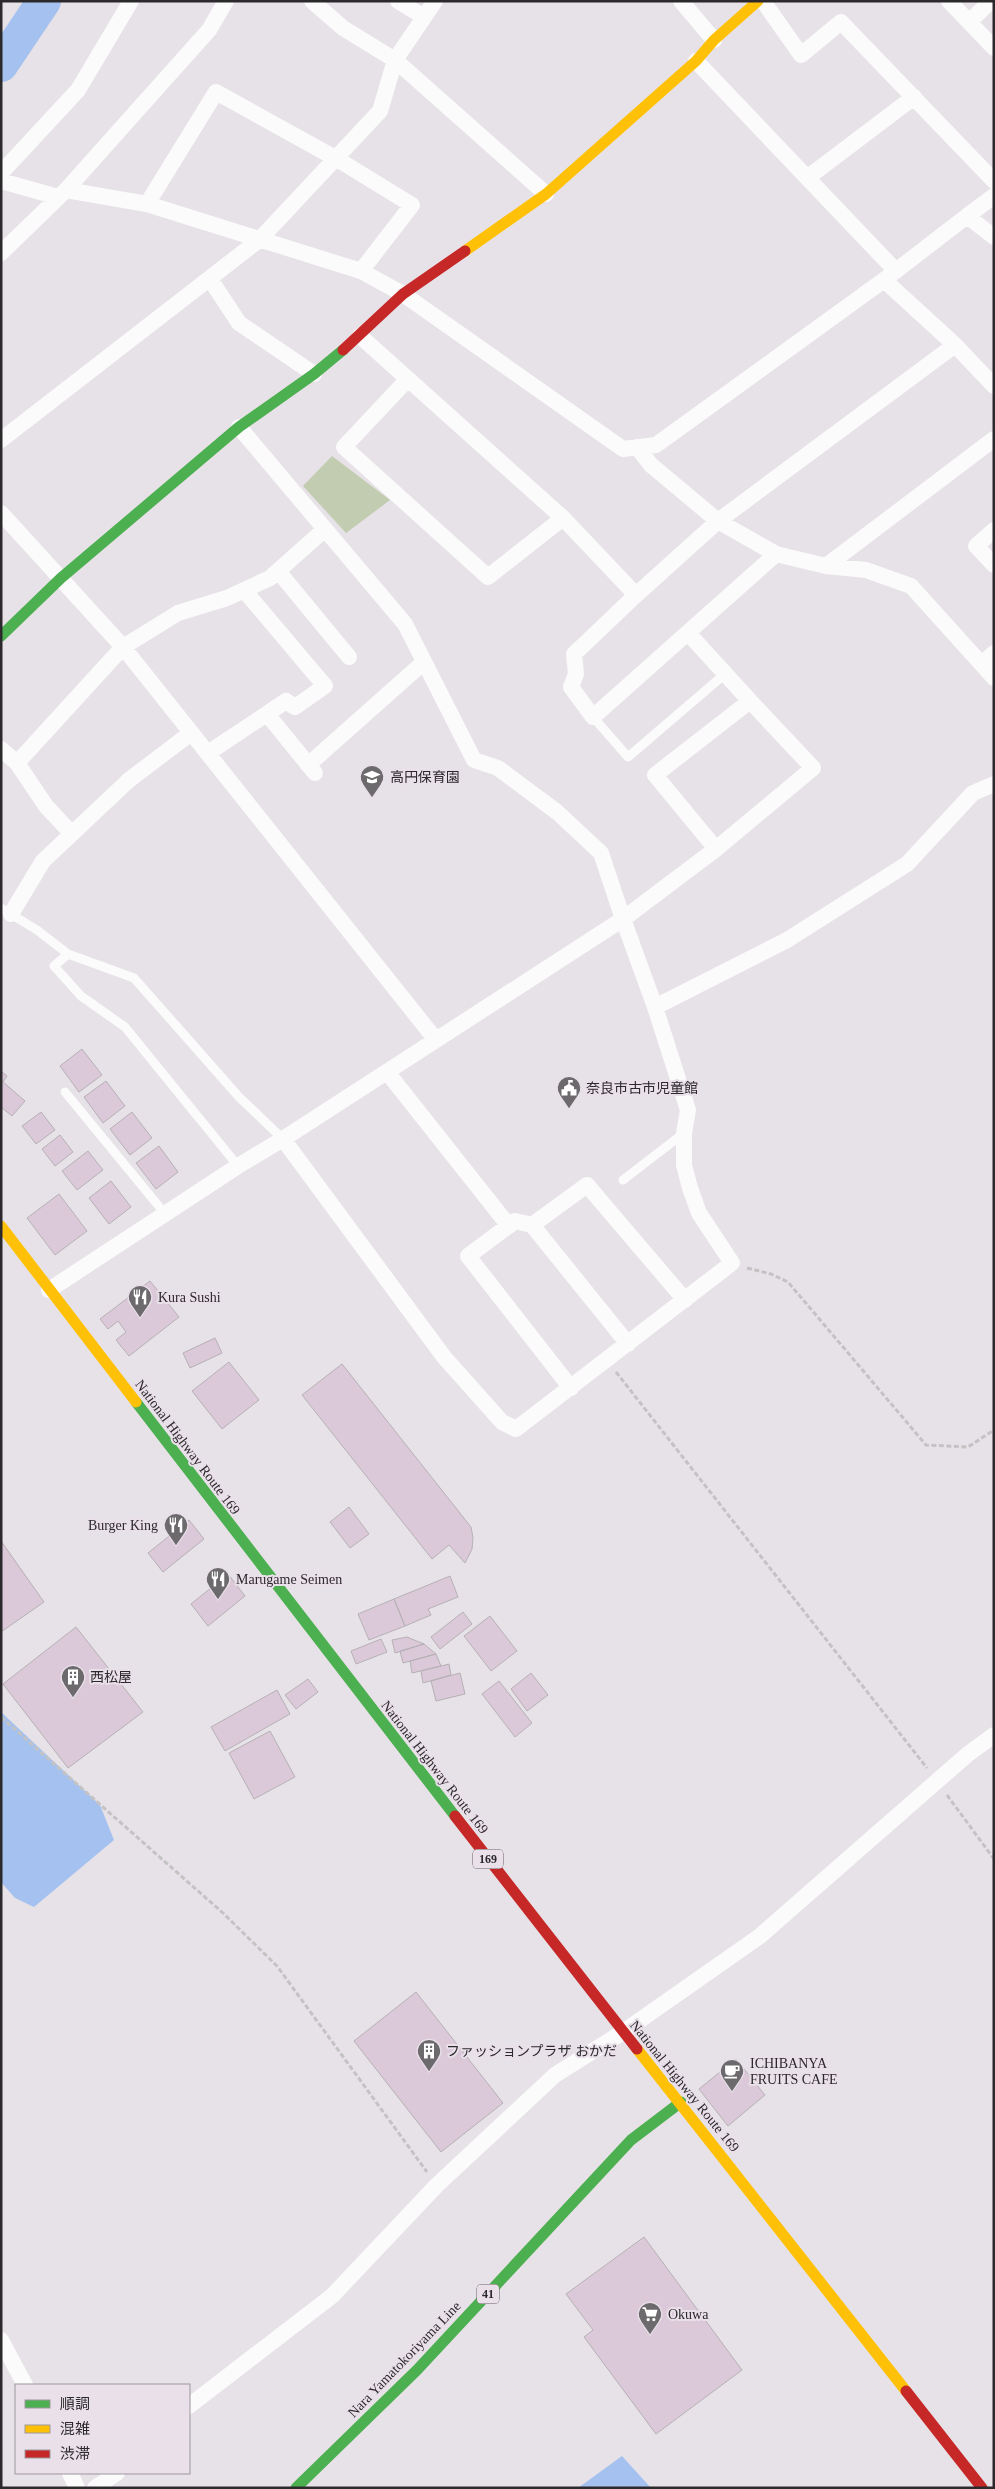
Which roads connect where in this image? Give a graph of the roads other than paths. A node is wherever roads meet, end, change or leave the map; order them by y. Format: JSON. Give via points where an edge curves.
{"nodes":[{"id":1,"x":132,"y":1,"type":"edge"},
{"id":2,"x":226,"y":1,"type":"edge"},
{"id":3,"x":312,"y":1,"type":"edge"},
{"id":4,"x":398,"y":1,"type":"edge"},
{"id":5,"x":435,"y":1,"type":"edge"},
{"id":6,"x":681,"y":1,"type":"edge"},
{"id":7,"x":758,"y":1,"type":"edge"},
{"id":8,"x":763,"y":1,"type":"edge"},
{"id":9,"x":949,"y":1,"type":"edge"},
{"id":10,"x":991,"y":1,"type":"edge"},
{"id":11,"x":424,"y":17,"type":"junction"},
{"id":12,"x":969,"y":22,"type":"junction"},
{"id":13,"x":714,"y":40,"type":"junction"},
{"id":14,"x":994,"y":48,"type":"edge"},
{"id":15,"x":395,"y":60,"type":"junction"},
{"id":16,"x":696,"y":61,"type":"junction"},
{"id":17,"x":914,"y":98,"type":"junction"},
{"id":18,"x":337,"y":159,"type":"junction"},
{"id":19,"x":1,"y":173,"type":"edge"},
{"id":20,"x":807,"y":178,"type":"junction"},
{"id":21,"x":1,"y":181,"type":"edge"},
{"id":22,"x":994,"y":181,"type":"edge"},
{"id":23,"x":62,"y":194,"type":"junction"},
{"id":24,"x":546,"y":194,"type":"junction"},
{"id":25,"x":994,"y":196,"type":"edge"},
{"id":26,"x":147,"y":204,"type":"junction"},
{"id":27,"x":967,"y":216,"type":"junction"},
{"id":28,"x":994,"y":237,"type":"edge"},
{"id":29,"x":260,"y":240,"type":"junction"},
{"id":30,"x":1,"y":254,"type":"edge"},
{"id":31,"x":361,"y":271,"type":"junction"},
{"id":32,"x":890,"y":276,"type":"junction"},
{"id":33,"x":210,"y":279,"type":"junction"},
{"id":34,"x":403,"y":294,"type":"junction"},
{"id":35,"x":360,"y":336,"type":"junction"},
{"id":36,"x":955,"y":345,"type":"junction"},
{"id":37,"x":314,"y":374,"type":"junction"},
{"id":38,"x":407,"y":380,"type":"junction"},
{"id":39,"x":994,"y":386,"type":"edge"},
{"id":40,"x":239,"y":427,"type":"junction"},
{"id":41,"x":994,"y":439,"type":"edge"},
{"id":42,"x":1,"y":440,"type":"edge"},
{"id":43,"x":636,"y":447,"type":"junction"},
{"id":44,"x":1,"y":513,"type":"edge"},
{"id":45,"x":563,"y":518,"type":"junction"},
{"id":46,"x":718,"y":521,"type":"junction"},
{"id":47,"x":326,"y":529,"type":"junction"},
{"id":48,"x":994,"y":530,"type":"edge"},
{"id":49,"x":776,"y":554,"type":"junction"},
{"id":50,"x":994,"y":565,"type":"edge"},
{"id":51,"x":826,"y":566,"type":"junction"},
{"id":52,"x":278,"y":572,"type":"junction"},
{"id":53,"x":60,"y":578,"type":"junction"},
{"id":54,"x":244,"y":590,"type":"junction"},
{"id":55,"x":636,"y":595,"type":"junction"},
{"id":56,"x":688,"y":633,"type":"junction"},
{"id":57,"x":1,"y":636,"type":"edge"},
{"id":58,"x":123,"y":648,"type":"junction"},
{"id":59,"x":994,"y":653,"type":"edge"},
{"id":60,"x":349,"y":657,"type":"dead end"},
{"id":61,"x":424,"y":662,"type":"junction"},
{"id":62,"x":982,"y":664,"type":"junction"},
{"id":63,"x":726,"y":672,"type":"junction"},
{"id":64,"x":994,"y":678,"type":"edge"},
{"id":65,"x":750,"y":701,"type":"junction"},
{"id":66,"x":267,"y":714,"type":"junction"},
{"id":67,"x":592,"y":717,"type":"junction"},
{"id":68,"x":191,"y":733,"type":"junction"},
{"id":69,"x":1,"y":749,"type":"edge"},
{"id":70,"x":208,"y":753,"type":"junction"},
{"id":71,"x":17,"y":763,"type":"junction"},
{"id":72,"x":994,"y":784,"type":"edge"},
{"id":73,"x":72,"y":834,"type":"junction"},
{"id":74,"x":716,"y":849,"type":"junction"},
{"id":75,"x":6,"y":911,"type":"edge"},
{"id":76,"x":624,"y":919,"type":"junction"},
{"id":77,"x":68,"y":954,"type":"junction"},
{"id":78,"x":656,"y":1007,"type":"junction"},
{"id":79,"x":436,"y":1040,"type":"junction"},
{"id":80,"x":387,"y":1072,"type":"junction"},
{"id":81,"x":65,"y":1092,"type":"dead end"},
{"id":82,"x":684,"y":1132,"type":"junction"},
{"id":83,"x":283,"y":1139,"type":"junction"},
{"id":84,"x":238,"y":1166,"type":"junction"},
{"id":85,"x":623,"y":1180,"type":"dead end"},
{"id":86,"x":166,"y":1214,"type":"junction"},
{"id":87,"x":532,"y":1225,"type":"junction"},
{"id":88,"x":1,"y":1226,"type":"edge"},
{"id":89,"x":509,"y":1226,"type":"junction"},
{"id":90,"x":50,"y":1290,"type":"junction"},
{"id":91,"x":685,"y":1300,"type":"junction"},
{"id":92,"x":628,"y":1344,"type":"junction"},
{"id":93,"x":571,"y":1388,"type":"junction"},
{"id":94,"x":994,"y":1735,"type":"edge"},
{"id":95,"x":623,"y":2032,"type":"junction"},
{"id":96,"x":681,"y":2102,"type":"junction"},
{"id":97,"x":1,"y":2340,"type":"edge"},
{"id":98,"x":24,"y":2384,"type":"edge"},
{"id":99,"x":190,"y":2405,"type":"edge"},
{"id":100,"x":70,"y":2474,"type":"edge"},
{"id":101,"x":116,"y":2474,"type":"edge"},
{"id":102,"x":77,"y":2488,"type":"edge"},
{"id":103,"x":95,"y":2488,"type":"edge"},
{"id":104,"x":296,"y":2488,"type":"edge"},
{"id":105,"x":982,"y":2488,"type":"edge"}],
"edges":[{"from":1,"to":19,"type":"street","via":[[78,90]]},
{"from":2,"to":23,"type":"street","via":[[209,30]]},
{"from":3,"to":15,"type":"street","via":[[343,28]]},
{"from":4,"to":11,"type":"street"},
{"from":5,"to":11,"type":"street"},
{"from":6,"to":13,"type":"street"},
{"from":7,"to":13,"type":"main road"},
{"from":8,"to":17,"type":"street","via":[[801,55],[841,22]]},
{"from":9,"to":12,"type":"street"},
{"from":10,"to":12,"type":"street"},
{"from":11,"to":15,"type":"street"},
{"from":12,"to":14,"type":"street"},
{"from":13,"to":16,"type":"main road"},
{"from":15,"to":18,"type":"street","via":[[380,110]]},
{"from":15,"to":24,"type":"street"},
{"from":16,"to":20,"type":"street"},
{"from":16,"to":24,"type":"main road"},
{"from":17,"to":20,"type":"street"},
{"from":17,"to":22,"type":"street"},
{"from":18,"to":26,"type":"street","via":[[216,92]]},
{"from":18,"to":29,"type":"street"},
{"from":18,"to":31,"type":"street","via":[[412,205]]},
{"from":20,"to":32,"type":"street"},
{"from":21,"to":23,"type":"street"},
{"from":23,"to":26,"type":"street"},
{"from":23,"to":30,"type":"street"},
{"from":24,"to":34,"type":"main road"},
{"from":25,"to":27,"type":"street"},
{"from":26,"to":29,"type":"street"},
{"from":27,"to":28,"type":"street"},
{"from":27,"to":32,"type":"street"},
{"from":29,"to":31,"type":"street"},
{"from":29,"to":33,"type":"street"},
{"from":31,"to":34,"type":"street"},
{"from":32,"to":36,"type":"street"},
{"from":32,"to":43,"type":"street","via":[[656,445]]},
{"from":33,"to":37,"type":"street","via":[[239,323]]},
{"from":33,"to":42,"type":"street"},
{"from":34,"to":35,"type":"main road"},
{"from":34,"to":43,"type":"street","via":[[623,449]]},
{"from":35,"to":37,"type":"main road"},
{"from":35,"to":38,"type":"street"},
{"from":36,"to":39,"type":"street"},
{"from":36,"to":46,"type":"street"},
{"from":37,"to":40,"type":"main road"},
{"from":38,"to":45,"type":"street"},
{"from":38,"to":45,"type":"street","via":[[344,447],[488,577]]},
{"from":40,"to":47,"type":"street"},
{"from":40,"to":53,"type":"main road"},
{"from":41,"to":51,"type":"street"},
{"from":43,"to":46,"type":"street","via":[[651,465]]},
{"from":44,"to":53,"type":"street"},
{"from":45,"to":55,"type":"street"},
{"from":46,"to":49,"type":"street"},
{"from":46,"to":55,"type":"street"},
{"from":47,"to":52,"type":"street"},
{"from":47,"to":61,"type":"street","via":[[405,624]]},
{"from":48,"to":50,"type":"street","via":[[976,546]]},
{"from":49,"to":51,"type":"street"},
{"from":49,"to":56,"type":"street"},
{"from":51,"to":62,"type":"street","via":[[866,570],[911,586]]},
{"from":52,"to":54,"type":"street"},
{"from":52,"to":60,"type":"street"},
{"from":53,"to":57,"type":"main road"},
{"from":53,"to":58,"type":"street"},
{"from":54,"to":58,"type":"street","via":[[178,613]]},
{"from":54,"to":66,"type":"street","via":[[325,686],[295,707],[286,701]]},
{"from":55,"to":67,"type":"street","via":[[574,654],[576,674],[570,687]]},
{"from":56,"to":63,"type":"street"},
{"from":56,"to":67,"type":"street"},
{"from":58,"to":68,"type":"street"},
{"from":58,"to":71,"type":"street"},
{"from":59,"to":62,"type":"street"},
{"from":61,"to":66,"type":"street","via":[[311,769]]},
{"from":61,"to":76,"type":"street","via":[[474,760],[498,768],[557,812],[602,853]]},
{"from":62,"to":64,"type":"street"},
{"from":63,"to":65,"type":"street"},
{"from":63,"to":67,"type":"lane","via":[[628,757]]},
{"from":65,"to":74,"type":"street","via":[[655,775]]},
{"from":65,"to":74,"type":"street","via":[[812,768]]},
{"from":66,"to":70,"type":"street"},
{"from":68,"to":70,"type":"street"},
{"from":68,"to":73,"type":"street","via":[[129,780]]},
{"from":69,"to":71,"type":"street"},
{"from":70,"to":79,"type":"street"},
{"from":71,"to":73,"type":"street","via":[[46,806]]},
{"from":72,"to":78,"type":"street","via":[[973,793],[907,864],[787,940]]},
{"from":73,"to":75,"type":"street","via":[[43,861]]},
{"from":74,"to":76,"type":"street"},
{"from":75,"to":77,"type":"lane"},
{"from":76,"to":78,"type":"street"},
{"from":76,"to":79,"type":"street"},
{"from":77,"to":83,"type":"lane","via":[[134,978],[239,1097]]},
{"from":77,"to":84,"type":"lane","via":[[54,966],[81,996],[125,1027]]},
{"from":78,"to":82,"type":"street","via":[[688,1110]]},
{"from":79,"to":80,"type":"street"},
{"from":80,"to":83,"type":"street"},
{"from":80,"to":89,"type":"street"},
{"from":81,"to":86,"type":"lane"},
{"from":82,"to":85,"type":"lane"},
{"from":82,"to":91,"type":"street","via":[[684,1165],[699,1213],[732,1264]]},
{"from":83,"to":84,"type":"street"},
{"from":83,"to":93,"type":"street","via":[[444,1357],[502,1422],[516,1429]]},
{"from":84,"to":86,"type":"street"},
{"from":86,"to":90,"type":"street"},
{"from":87,"to":89,"type":"street","via":[[515,1221]]},
{"from":87,"to":91,"type":"street","via":[[587,1185]]},
{"from":87,"to":92,"type":"street"},
{"from":88,"to":90,"type":"main road","name":"National Highway Route 169","number":"169"},
{"from":89,"to":93,"type":"street","via":[[468,1256]]},
{"from":90,"to":95,"type":"main road","name":"National Highway Route 169","number":"169"},
{"from":91,"to":92,"type":"street"},
{"from":92,"to":93,"type":"street"},
{"from":94,"to":95,"type":"street","via":[[968,1754],[760,1936]]},
{"from":95,"to":96,"type":"main road","name":"National Highway Route 169","number":"169"},
{"from":95,"to":99,"type":"street","via":[[555,2075],[437,2185],[332,2296],[292,2330]]},
{"from":96,"to":104,"type":"main road","name":"Nara Yamatokoriyama Line","number":"41","via":[[631,2140],[417,2370]]},
{"from":96,"to":105,"type":"main road","name":"National Highway Route 169","number":"169"},
{"from":97,"to":98,"type":"street"},
{"from":100,"to":102,"type":"street"},
{"from":101,"to":103,"type":"street"}]}
